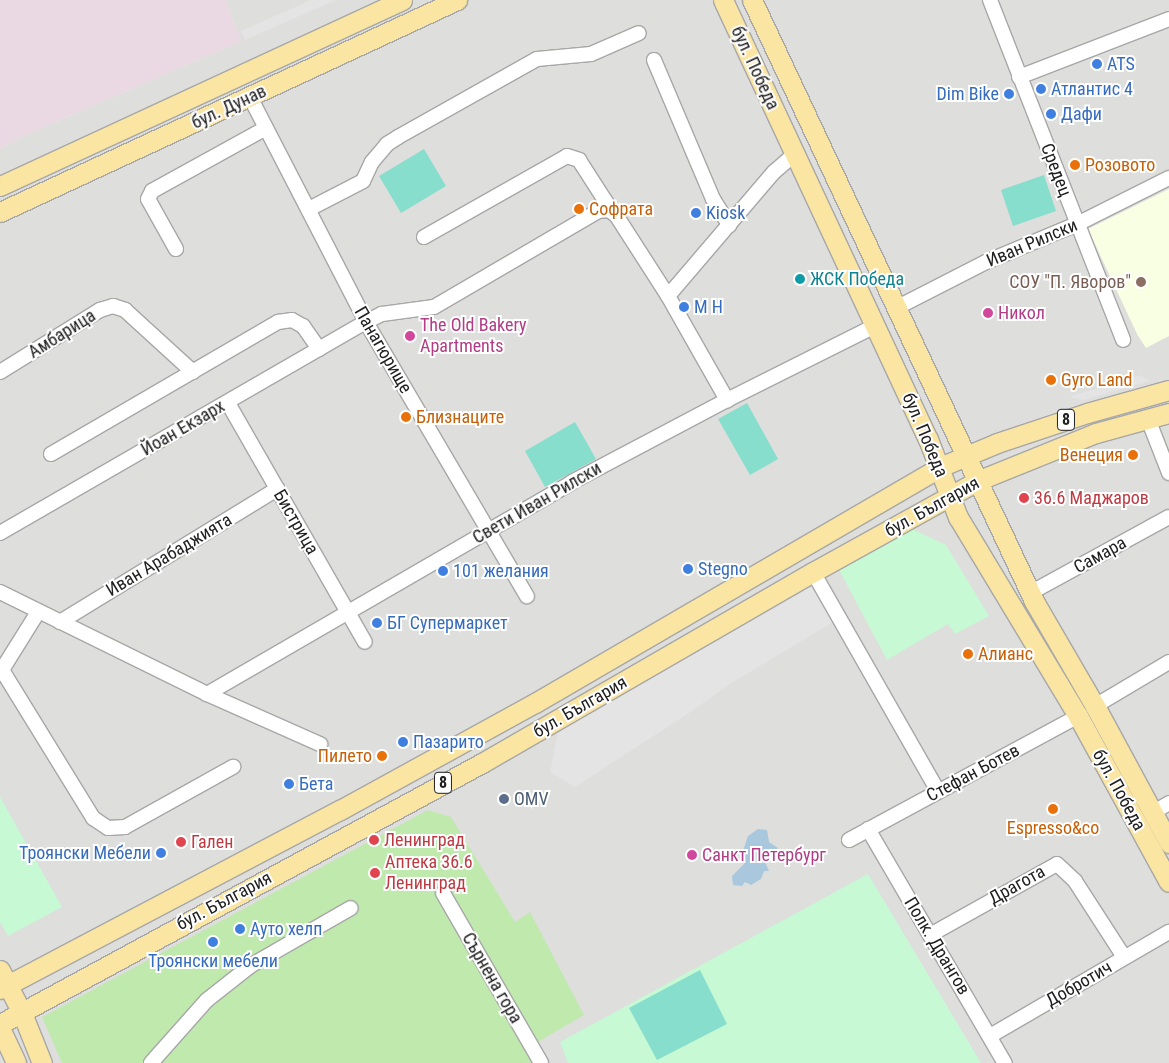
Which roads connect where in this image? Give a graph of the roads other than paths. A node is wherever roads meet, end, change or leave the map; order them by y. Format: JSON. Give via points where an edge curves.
{"nodes":[{"id":1,"x":402,"y":0,"type":"edge"},
{"id":2,"x":457,"y":0,"type":"edge"},
{"id":3,"x":723,"y":0,"type":"edge"},
{"id":4,"x":752,"y":0,"type":"edge"},
{"id":5,"x":990,"y":0,"type":"edge"},
{"id":6,"x":1169,"y":19,"type":"edge"},
{"id":7,"x":639,"y":33,"type":"dead end"},
{"id":8,"x":654,"y":60,"type":"dead end"},
{"id":9,"x":1019,"y":77,"type":"junction"},
{"id":10,"x":250,"y":97,"type":"junction"},
{"id":11,"x":266,"y":128,"type":"junction"},
{"id":12,"x":795,"y":154,"type":"junction"},
{"id":13,"x":1169,"y":178,"type":"edge"},
{"id":14,"x":0,"y":186,"type":"edge"},
{"id":15,"x":309,"y":209,"type":"junction"},
{"id":16,"x":609,"y":210,"type":"junction"},
{"id":17,"x":0,"y":212,"type":"edge"},
{"id":18,"x":1077,"y":224,"type":"junction"},
{"id":19,"x":729,"y":225,"type":"junction"},
{"id":20,"x":424,"y":237,"type":"dead end"},
{"id":21,"x":176,"y":249,"type":"dead end"},
{"id":22,"x":668,"y":296,"type":"junction"},
{"id":23,"x":896,"y":308,"type":"junction"},
{"id":24,"x":366,"y":322,"type":"junction"},
{"id":25,"x":875,"y":326,"type":"junction"},
{"id":26,"x":1123,"y":340,"type":"dead end"},
{"id":27,"x":319,"y":349,"type":"junction"},
{"id":28,"x":0,"y":372,"type":"edge"},
{"id":29,"x":193,"y":372,"type":"junction"},
{"id":30,"x":1169,"y":390,"type":"edge"},
{"id":31,"x":726,"y":400,"type":"junction"},
{"id":32,"x":228,"y":403,"type":"junction"},
{"id":33,"x":1169,"y":413,"type":"edge"},
{"id":34,"x":1148,"y":419,"type":"junction"},
{"id":35,"x":51,"y":454,"type":"dead end"},
{"id":36,"x":965,"y":456,"type":"junction"},
{"id":37,"x":940,"y":467,"type":"junction"},
{"id":38,"x":1169,"y":473,"type":"edge"},
{"id":39,"x":977,"y":481,"type":"junction"},
{"id":40,"x":277,"y":489,"type":"junction"},
{"id":41,"x":950,"y":496,"type":"junction"},
{"id":42,"x":1169,"y":517,"type":"edge"},
{"id":43,"x":490,"y":530,"type":"junction"},
{"id":44,"x":0,"y":533,"type":"edge"},
{"id":45,"x":813,"y":572,"type":"junction"},
{"id":46,"x":0,"y":592,"type":"edge"},
{"id":47,"x":1030,"y":593,"type":"junction"},
{"id":48,"x":527,"y":596,"type":"dead end"},
{"id":49,"x":38,"y":612,"type":"junction"},
{"id":50,"x":348,"y":613,"type":"junction"},
{"id":51,"x":60,"y":622,"type":"junction"},
{"id":52,"x":365,"y":642,"type":"dead end"},
{"id":53,"x":1169,"y":662,"type":"edge"},
{"id":54,"x":1,"y":672,"type":"edge"},
{"id":55,"x":207,"y":694,"type":"junction"},
{"id":56,"x":1095,"y":706,"type":"junction"},
{"id":57,"x":1078,"y":716,"type":"junction"},
{"id":58,"x":320,"y":744,"type":"dead end"},
{"id":59,"x":233,"y":767,"type":"dead end"},
{"id":60,"x":938,"y":791,"type":"junction"},
{"id":61,"x":1169,"y":803,"type":"edge"},
{"id":62,"x":1152,"y":813,"type":"junction"},
{"id":63,"x":868,"y":829,"type":"junction"},
{"id":64,"x":849,"y":840,"type":"dead end"},
{"id":65,"x":1169,"y":843,"type":"edge"},
{"id":66,"x":1169,"y":882,"type":"edge"},
{"id":67,"x":443,"y":893,"type":"dead end"},
{"id":68,"x":351,"y":908,"type":"dead end"},
{"id":69,"x":1169,"y":932,"type":"edge"},
{"id":70,"x":930,"y":935,"type":"junction"},
{"id":71,"x":1124,"y":957,"type":"junction"},
{"id":72,"x":3,"y":981,"type":"edge"},
{"id":73,"x":22,"y":1013,"type":"junction"},
{"id":74,"x":0,"y":1026,"type":"edge"},
{"id":75,"x":990,"y":1036,"type":"junction"},
{"id":76,"x":16,"y":1063,"type":"edge"},
{"id":77,"x":42,"y":1063,"type":"edge"},
{"id":78,"x":151,"y":1063,"type":"edge"},
{"id":79,"x":541,"y":1063,"type":"edge"},
{"id":80,"x":1006,"y":1063,"type":"edge"}],
"edges":[{"from":1,"to":14,"type":"main road","name":"бул. Дунав"},
{"from":2,"to":10,"type":"main road","name":"бул. Дунав"},
{"from":3,"to":12,"type":"main road","name":"бул. Победа"},
{"from":4,"to":23,"type":"main road","name":"бул. Победа"},
{"from":5,"to":9,"type":"street","name":"Средец"},
{"from":6,"to":9,"type":"street"},
{"from":7,"to":15,"type":"street","via":[[591,54],[538,59],[387,144],[372,162],[363,182]]},
{"from":8,"to":19,"type":"street","via":[[713,199]]},
{"from":9,"to":18,"type":"street","name":"Средец"},
{"from":10,"to":11,"type":"street","name":"Панагюрище"},
{"from":10,"to":17,"type":"main road","name":"бул. Дунав"},
{"from":11,"to":15,"type":"street","name":"Панагюрище"},
{"from":11,"to":21,"type":"street","via":[[152,191],[148,199]]},
{"from":12,"to":19,"type":"street","via":[[774,172]]},
{"from":12,"to":25,"type":"main road","name":"бул. Победа"},
{"from":13,"to":18,"type":"street","name":"Иван Рилски"},
{"from":15,"to":24,"type":"street","name":"Панагюрище"},
{"from":16,"to":20,"type":"street","via":[[579,160],[568,156]]},
{"from":16,"to":22,"type":"street","via":[[616,215]]},
{"from":16,"to":24,"type":"street","name":"Йоан Екзарх","via":[[598,211],[434,307],[388,312]]},
{"from":18,"to":23,"type":"street","name":"Иван Рилски","via":[[986,262]]},
{"from":18,"to":26,"type":"street","name":"Средец"},
{"from":19,"to":22,"type":"street"},
{"from":22,"to":31,"type":"street"},
{"from":23,"to":36,"type":"main road","name":"бул. Победа"},
{"from":24,"to":27,"type":"street","name":"Йоан Екзарх"},
{"from":24,"to":43,"type":"street","name":"Панагюрище"},
{"from":25,"to":31,"type":"street","name":"Свети Иван Рилски"},
{"from":25,"to":37,"type":"main road","name":"бул. Победа"},
{"from":27,"to":29,"type":"street","via":[[303,326],[292,320],[278,322]]},
{"from":27,"to":32,"type":"street","name":"Йоан Екзарх"},
{"from":28,"to":29,"type":"street","name":"Амбарица","via":[[100,310],[113,306],[126,310]]},
{"from":29,"to":35,"type":"street"},
{"from":30,"to":36,"type":"main road","name":"бул. България","number":"8","via":[[1087,413]]},
{"from":31,"to":43,"type":"street","name":"Свети Иван Рилски"},
{"from":32,"to":40,"type":"street","name":"Бистрица"},
{"from":32,"to":44,"type":"street","name":"Йоан Екзарх"},
{"from":33,"to":34,"type":"main road","name":"бул. България","number":"8"},
{"from":34,"to":38,"type":"street"},
{"from":34,"to":39,"type":"main road","name":"бул. България","number":"8","via":[[1096,433]]},
{"from":36,"to":37,"type":"main road","name":"бул. България","number":"8"},
{"from":36,"to":39,"type":"main road","name":"бул. Победа"},
{"from":37,"to":41,"type":"main road","name":"бул. Победа"},
{"from":37,"to":72,"type":"main road","name":"бул. България","number":"8","via":[[535,703],[332,814]]},
{"from":39,"to":41,"type":"main road","name":"бул. България","number":"8"},
{"from":39,"to":47,"type":"main road","name":"бул. Победа"},
{"from":40,"to":50,"type":"street","name":"Бистрица"},
{"from":40,"to":51,"type":"street","name":"Иван Арабаджията"},
{"from":41,"to":45,"type":"main road","name":"бул. България","number":"8"},
{"from":41,"to":57,"type":"main road","name":"бул. Победа","via":[[958,517]]},
{"from":42,"to":47,"type":"street","name":"Самара"},
{"from":43,"to":48,"type":"street","name":"Панагюрище"},
{"from":43,"to":50,"type":"street","name":"Свети Иван Рилски"},
{"from":45,"to":60,"type":"street"},
{"from":45,"to":73,"type":"main road","name":"бул. България","number":"8","via":[[482,763]]},
{"from":46,"to":49,"type":"street"},
{"from":47,"to":56,"type":"main road","name":"бул. Победа"},
{"from":49,"to":51,"type":"street"},
{"from":49,"to":54,"type":"street"},
{"from":50,"to":52,"type":"street","name":"Бистрица"},
{"from":50,"to":55,"type":"street","name":"Свети Иван Рилски"},
{"from":51,"to":55,"type":"street"},
{"from":53,"to":56,"type":"street"},
{"from":54,"to":59,"type":"street","via":[[93,818],[108,828],[125,827]]},
{"from":55,"to":58,"type":"street"},
{"from":56,"to":62,"type":"main road","name":"бул. Победа"},
{"from":57,"to":60,"type":"street","name":"Стефан Ботев"},
{"from":57,"to":66,"type":"main road","name":"бул. Победа"},
{"from":60,"to":63,"type":"street","name":"Стефан Ботев"},
{"from":61,"to":62,"type":"street"},
{"from":62,"to":65,"type":"main road","name":"бул. Победа"},
{"from":63,"to":64,"type":"street","name":"Стефан Ботев"},
{"from":63,"to":70,"type":"street","name":"Полк. Дрангов"},
{"from":67,"to":79,"type":"street","name":"Сърнена гора"},
{"from":68,"to":78,"type":"street","via":[[250,966],[214,994]]},
{"from":69,"to":71,"type":"street","name":"Добротич"},
{"from":70,"to":71,"type":"street","name":"Драгота","via":[[1057,864],[1075,881]]},
{"from":70,"to":75,"type":"street","name":"Полк. Дрангов"},
{"from":71,"to":75,"type":"street","name":"Добротич"},
{"from":72,"to":73,"type":"main road"},
{"from":73,"to":74,"type":"main road","name":"бул. България","number":"8"},
{"from":73,"to":77,"type":"main road"},
{"from":74,"to":76,"type":"main road"},
{"from":75,"to":80,"type":"street","name":"Полк. Дрангов"}]}
